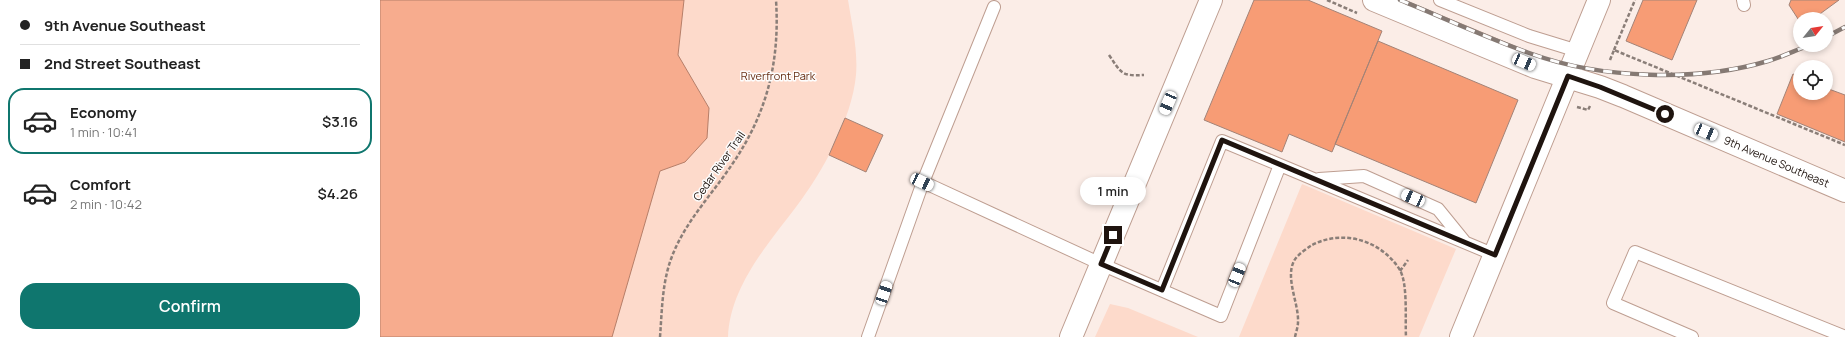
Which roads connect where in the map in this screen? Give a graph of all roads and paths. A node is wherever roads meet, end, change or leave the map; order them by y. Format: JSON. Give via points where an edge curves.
{"nodes":[{"id":1,"x":776,"y":0,"type":"edge"},
{"id":2,"x":1210,"y":0,"type":"edge"},
{"id":3,"x":1374,"y":0,"type":"edge"},
{"id":4,"x":1440,"y":0,"type":"edge"},
{"id":5,"x":1599,"y":0,"type":"edge"},
{"id":6,"x":1635,"y":0,"type":"edge"},
{"id":7,"x":994,"y":7,"type":"dead end"},
{"id":8,"x":1614,"y":50,"type":"junction"},
{"id":9,"x":1578,"y":51,"type":"junction"},
{"id":10,"x":1109,"y":55,"type":"dead end"},
{"id":11,"x":1610,"y":60,"type":"dead end"},
{"id":12,"x":1144,"y":75,"type":"dead end"},
{"id":13,"x":1568,"y":76,"type":"junction"},
{"id":14,"x":1845,"y":145,"type":"edge"},
{"id":15,"x":1280,"y":165,"type":"junction"},
{"id":16,"x":1316,"y":180,"type":"junction"},
{"id":17,"x":922,"y":182,"type":"junction"},
{"id":18,"x":1845,"y":191,"type":"edge"},
{"id":19,"x":1465,"y":242,"type":"junction"},
{"id":20,"x":1495,"y":255,"type":"junction"},
{"id":21,"x":1408,"y":260,"type":"dead end"},
{"id":22,"x":1101,"y":264,"type":"junction"},
{"id":23,"x":1400,"y":271,"type":"junction"},
{"id":24,"x":1162,"y":290,"type":"junction"},
{"id":25,"x":1843,"y":335,"type":"edge"},
{"id":26,"x":660,"y":337,"type":"edge"},
{"id":27,"x":868,"y":337,"type":"edge"},
{"id":28,"x":1071,"y":337,"type":"edge"},
{"id":29,"x":1295,"y":337,"type":"edge"},
{"id":30,"x":1406,"y":337,"type":"edge"},
{"id":31,"x":1461,"y":337,"type":"edge"},
{"id":32,"x":1692,"y":337,"type":"edge"}],
"edges":[{"from":1,"to":26,"type":"path","name":"Cedar River Trail","via":[[777,45],[774,68],[762,112],[735,160],[686,226],[671,260],[666,279]]},
{"from":2,"to":22,"type":"street"},
{"from":3,"to":13,"type":"street","name":"9th Avenue Southeast","via":[[1535,66]]},
{"from":4,"to":9,"type":"lane","via":[[1529,36]]},
{"from":5,"to":9,"type":"street"},
{"from":6,"to":8,"type":"path"},
{"from":7,"to":17,"type":"lane"},
{"from":8,"to":11,"type":"path"},
{"from":8,"to":14,"type":"path"},
{"from":9,"to":13,"type":"street"},
{"from":10,"to":12,"type":"path","via":[[1128,76]]},
{"from":13,"to":18,"type":"street","name":"9th Avenue Southeast","via":[[1617,94]]},
{"from":13,"to":20,"type":"street"},
{"from":15,"to":16,"type":"lane"},
{"from":15,"to":24,"type":"lane","via":[[1222,140]]},
{"from":15,"to":24,"type":"lane","via":[[1221,316]]},
{"from":16,"to":19,"type":"lane"},
{"from":16,"to":19,"type":"lane","via":[[1364,176],[1438,209]]},
{"from":17,"to":22,"type":"lane"},
{"from":17,"to":27,"type":"lane"},
{"from":19,"to":20,"type":"lane"},
{"from":20,"to":31,"type":"street"},
{"from":21,"to":23,"type":"path"},
{"from":22,"to":24,"type":"lane"},
{"from":22,"to":28,"type":"street"},
{"from":23,"to":29,"type":"path","via":[[1376,246],[1350,237],[1322,240],[1306,249],[1294,262],[1291,278],[1298,322]]},
{"from":23,"to":30,"type":"path","via":[[1404,281]]},
{"from":25,"to":32,"type":"lane","via":[[1635,252],[1612,303]]}]}
